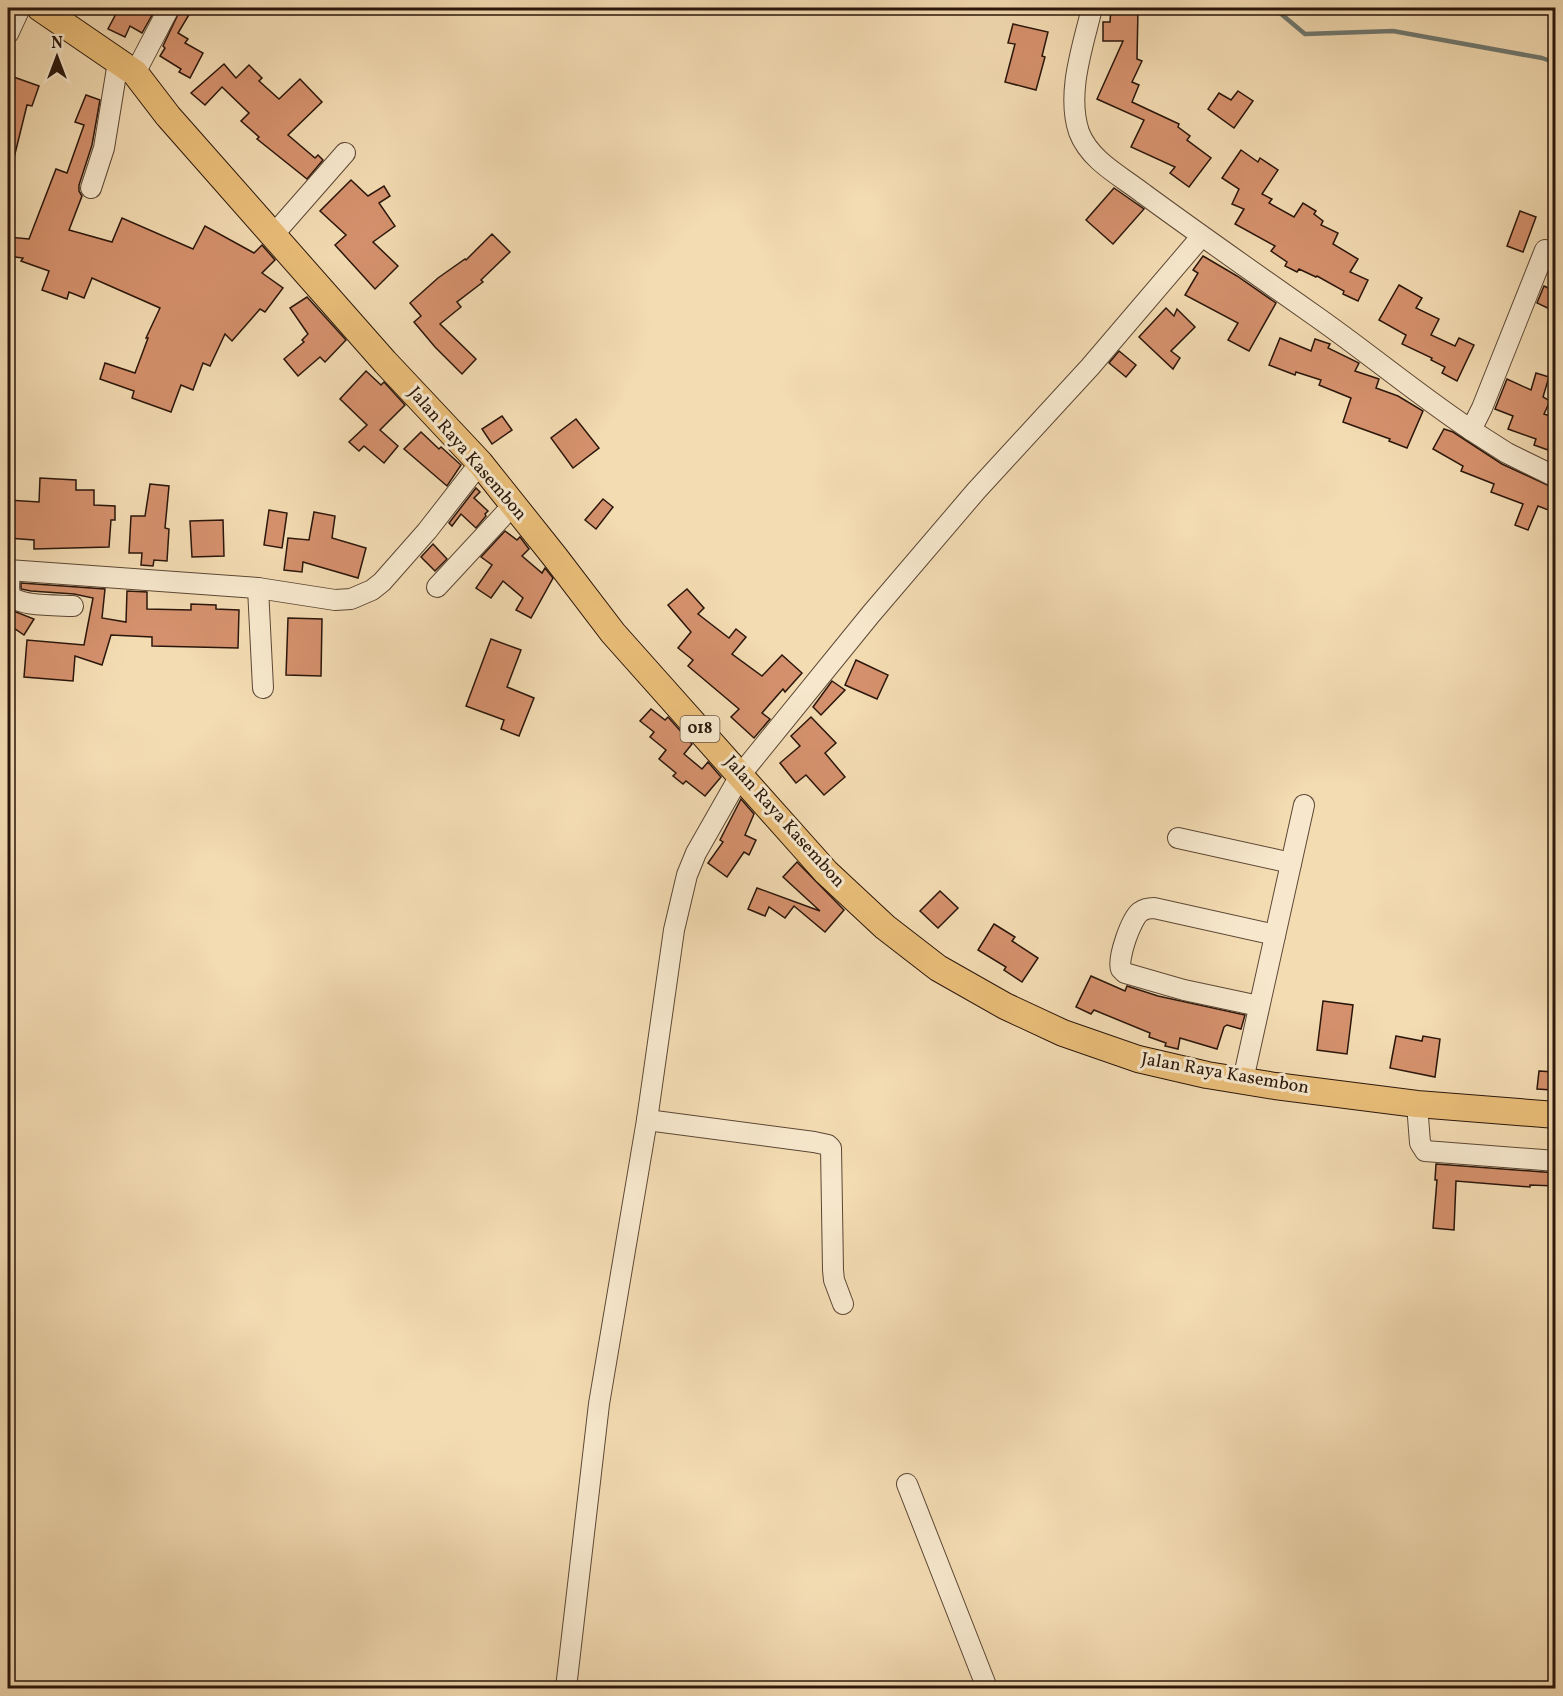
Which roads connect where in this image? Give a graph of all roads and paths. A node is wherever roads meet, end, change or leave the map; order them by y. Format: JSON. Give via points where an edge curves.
{"nodes":[{"id":1,"x":20,"y":8,"type":"edge"},
{"id":2,"x":40,"y":8,"type":"edge"},
{"id":3,"x":169,"y":8,"type":"edge"},
{"id":4,"x":1092,"y":8,"type":"edge"},
{"id":5,"x":8,"y":34,"type":"edge"},
{"id":6,"x":126,"y":67,"type":"junction"},
{"id":7,"x":345,"y":153,"type":"dead end"},
{"id":8,"x":92,"y":188,"type":"dead end"},
{"id":9,"x":274,"y":234,"type":"junction"},
{"id":10,"x":1201,"y":237,"type":"junction"},
{"id":11,"x":1545,"y":250,"type":"dead end"},
{"id":12,"x":1471,"y":430,"type":"junction"},
{"id":13,"x":480,"y":463,"type":"junction"},
{"id":14,"x":1556,"y":477,"type":"edge"},
{"id":15,"x":513,"y":505,"type":"junction"},
{"id":16,"x":9,"y":570,"type":"edge"},
{"id":17,"x":437,"y":587,"type":"dead end"},
{"id":18,"x":258,"y":588,"type":"junction"},
{"id":19,"x":73,"y":606,"type":"dead end"},
{"id":20,"x":263,"y":688,"type":"dead end"},
{"id":21,"x":741,"y":774,"type":"junction"},
{"id":22,"x":1304,"y":805,"type":"dead end"},
{"id":23,"x":1178,"y":838,"type":"dead end"},
{"id":24,"x":1291,"y":862,"type":"junction"},
{"id":25,"x":1275,"y":935,"type":"junction"},
{"id":26,"x":1259,"y":1006,"type":"junction"},
{"id":27,"x":1243,"y":1080,"type":"junction"},
{"id":28,"x":1417,"y":1104,"type":"junction"},
{"id":29,"x":1556,"y":1115,"type":"edge"},
{"id":30,"x":647,"y":1120,"type":"junction"},
{"id":31,"x":1556,"y":1161,"type":"edge"},
{"id":32,"x":843,"y":1304,"type":"dead end"},
{"id":33,"x":907,"y":1484,"type":"dead end"},
{"id":34,"x":566,"y":1689,"type":"edge"},
{"id":35,"x":987,"y":1689,"type":"edge"}],
"edges":[{"from":1,"to":5,"type":"street"},
{"from":2,"to":6,"type":"main road","name":"Jalan Raya Kasembon","number":"018"},
{"from":3,"to":6,"type":"street"},
{"from":4,"to":10,"type":"street","via":[[1075,92],[1079,132],[1097,158]]},
{"from":6,"to":8,"type":"street"},
{"from":6,"to":9,"type":"main road","name":"Jalan Raya Kasembon","number":"018"},
{"from":7,"to":9,"type":"street"},
{"from":9,"to":13,"type":"main road","name":"Jalan Raya Kasembon","number":"018","via":[[385,362]]},
{"from":10,"to":12,"type":"street"},
{"from":10,"to":21,"type":"street","via":[[1090,368],[915,562]]},
{"from":11,"to":12,"type":"street"},
{"from":12,"to":14,"type":"street"},
{"from":13,"to":15,"type":"main road","name":"Jalan Raya Kasembon","number":"018"},
{"from":13,"to":18,"type":"street","via":[[427,531],[372,590],[351,599],[335,600]]},
{"from":15,"to":17,"type":"street"},
{"from":15,"to":21,"type":"main road","name":"Jalan Raya Kasembon","number":"018","via":[[613,633]]},
{"from":16,"to":18,"type":"street"},
{"from":16,"to":19,"type":"street","via":[[14,600]]},
{"from":18,"to":20,"type":"street"},
{"from":21,"to":27,"type":"main road","name":"Jalan Raya Kasembon","number":"018","via":[[857,903],[938,968],[1005,1006],[1089,1043],[1138,1059]]},
{"from":21,"to":30,"type":"street","via":[[696,853],[680,902]]},
{"from":22,"to":24,"type":"street"},
{"from":23,"to":24,"type":"street"},
{"from":24,"to":25,"type":"street"},
{"from":25,"to":26,"type":"street"},
{"from":25,"to":26,"type":"street","via":[[1154,908],[1138,915],[1119,958],[1125,973]]},
{"from":26,"to":27,"type":"street"},
{"from":27,"to":28,"type":"main road","name":"Jalan Raya Kasembon","number":"018"},
{"from":28,"to":29,"type":"main road","name":"Jalan Raya Kasembon","number":"018"},
{"from":28,"to":31,"type":"street","via":[[1420,1143],[1425,1151]]},
{"from":30,"to":32,"type":"street","via":[[828,1145],[833,1270]]},
{"from":30,"to":34,"type":"street","via":[[599,1404]]},
{"from":33,"to":35,"type":"street"}]}
